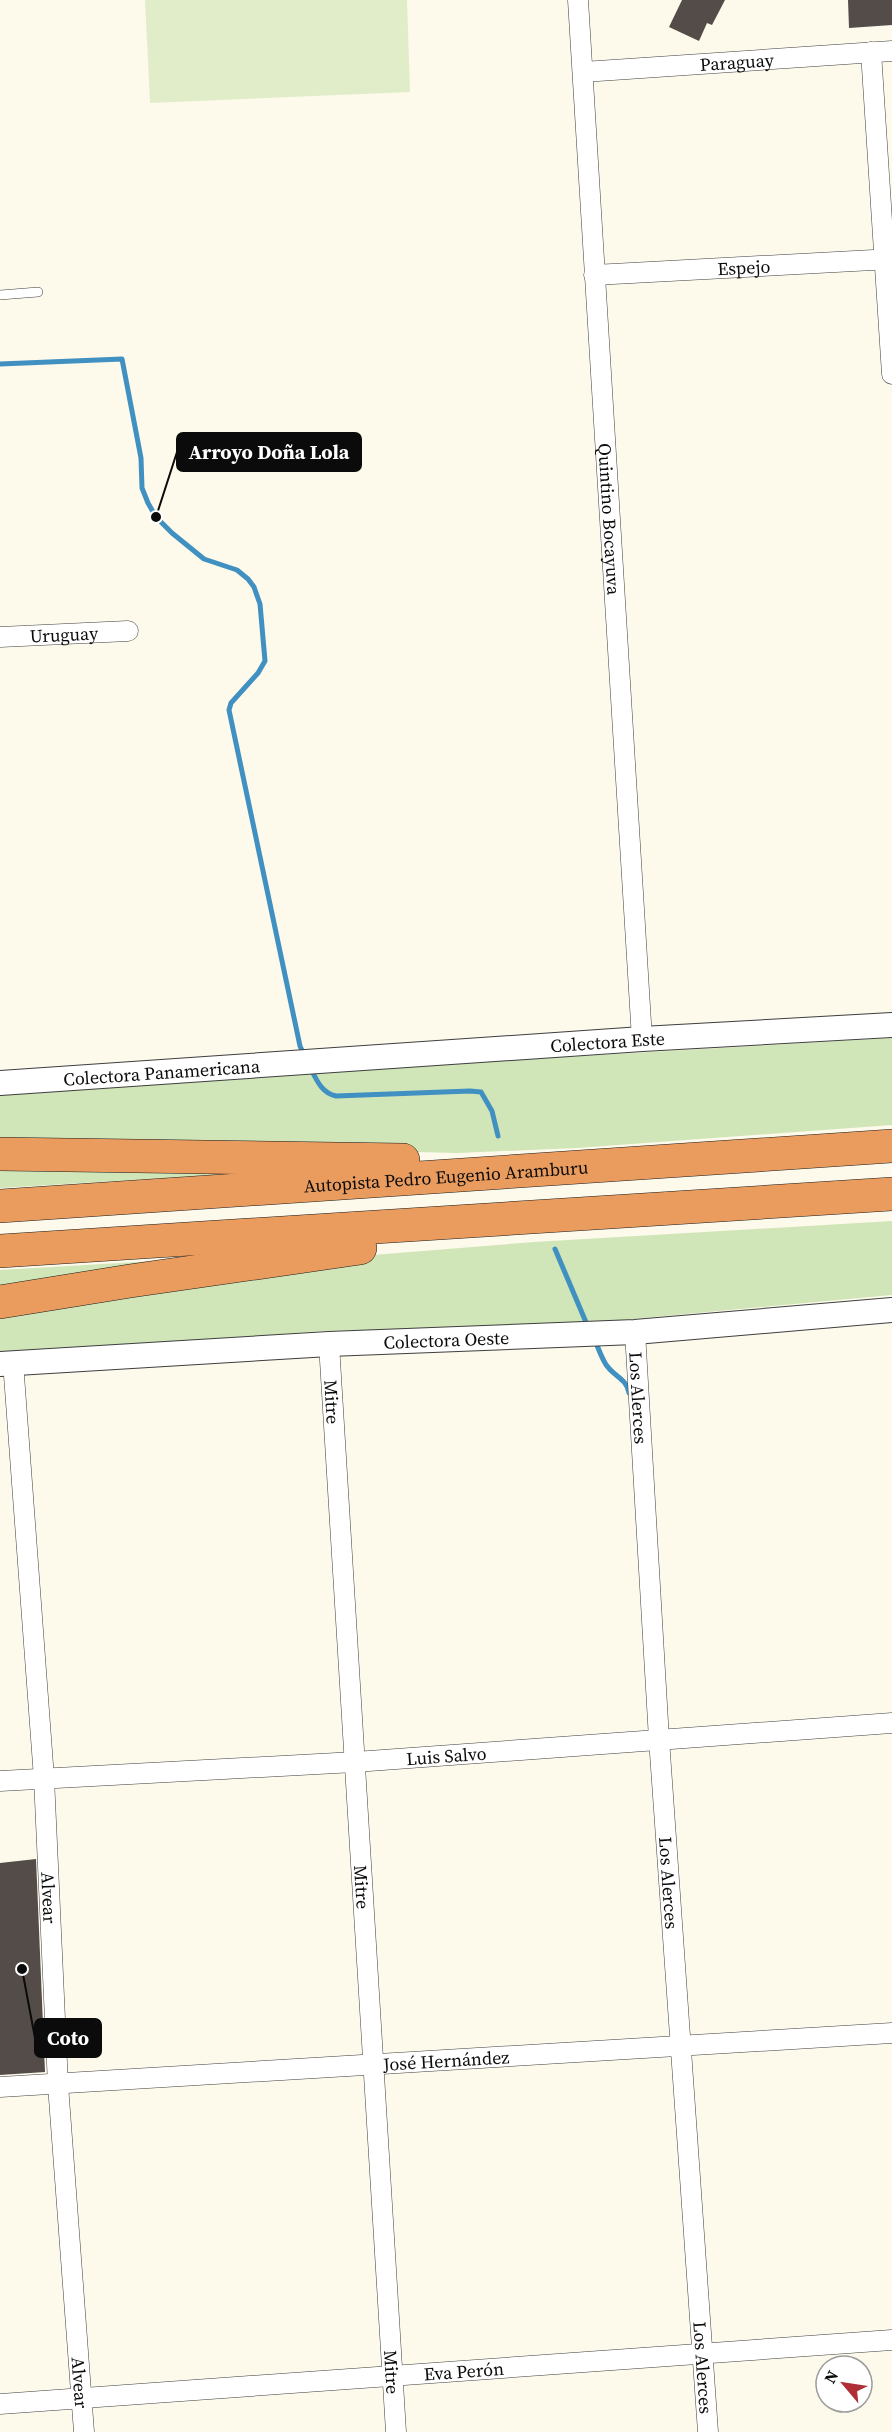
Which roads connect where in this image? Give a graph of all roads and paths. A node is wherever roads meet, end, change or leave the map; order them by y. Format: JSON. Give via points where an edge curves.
{"nodes":[{"id":1,"x":578,"y":0,"type":"edge"},
{"id":2,"x":892,"y":51,"type":"edge"},
{"id":3,"x":871,"y":52,"type":"junction"},
{"id":4,"x":583,"y":72,"type":"junction"},
{"id":5,"x":889,"y":259,"type":"edge"},
{"id":6,"x":594,"y":275,"type":"junction"},
{"id":7,"x":38,"y":292,"type":"dead end"},
{"id":8,"x":0,"y":295,"type":"edge"},
{"id":9,"x":892,"y":374,"type":"edge"},
{"id":10,"x":128,"y":630,"type":"dead end"},
{"id":11,"x":0,"y":637,"type":"edge"},
{"id":12,"x":892,"y":1025,"type":"edge"},
{"id":13,"x":642,"y":1039,"type":"junction"},
{"id":14,"x":323,"y":1062,"type":"joint"},
{"id":15,"x":0,"y":1083,"type":"edge"},
{"id":16,"x":892,"y":1146,"type":"edge"},
{"id":17,"x":0,"y":1155,"type":"edge"},
{"id":18,"x":606,"y":1166,"type":"junction"},
{"id":19,"x":892,"y":1194,"type":"edge"},
{"id":20,"x":0,"y":1206,"type":"edge"},
{"id":21,"x":590,"y":1214,"type":"junction"},
{"id":22,"x":0,"y":1251,"type":"edge"},
{"id":23,"x":0,"y":1302,"type":"edge"},
{"id":24,"x":892,"y":1310,"type":"edge"},
{"id":25,"x":635,"y":1332,"type":"junction"},
{"id":26,"x":329,"y":1344,"type":"junction"},
{"id":27,"x":7,"y":1363,"type":"edge"},
{"id":28,"x":892,"y":1723,"type":"edge"},
{"id":29,"x":659,"y":1739,"type":"junction"},
{"id":30,"x":355,"y":1762,"type":"junction"},
{"id":31,"x":44,"y":1778,"type":"junction"},
{"id":32,"x":0,"y":1781,"type":"edge"},
{"id":33,"x":892,"y":2033,"type":"edge"},
{"id":34,"x":681,"y":2047,"type":"junction"},
{"id":35,"x":373,"y":2064,"type":"junction"},
{"id":36,"x":58,"y":2085,"type":"junction"},
{"id":37,"x":0,"y":2087,"type":"edge"},
{"id":38,"x":892,"y":2340,"type":"edge"},
{"id":39,"x":703,"y":2355,"type":"junction"},
{"id":40,"x":393,"y":2377,"type":"junction"},
{"id":41,"x":81,"y":2398,"type":"junction"},
{"id":42,"x":0,"y":2404,"type":"edge"},
{"id":43,"x":84,"y":2432,"type":"edge"},
{"id":44,"x":396,"y":2432,"type":"edge"},
{"id":45,"x":708,"y":2432,"type":"edge"}],
"edges":[{"from":1,"to":4,"type":"street","name":"Quintino Bocayuva"},
{"from":2,"to":3,"type":"street","name":"Paraguay"},
{"from":3,"to":4,"type":"street","name":"Paraguay"},
{"from":3,"to":5,"type":"street"},
{"from":4,"to":6,"type":"street","name":"Quintino Bocayuva"},
{"from":5,"to":6,"type":"street","name":"Espejo"},
{"from":5,"to":9,"type":"street"},
{"from":6,"to":13,"type":"street","name":"Quintino Bocayuva"},
{"from":7,"to":8,"type":"lane"},
{"from":10,"to":11,"type":"street","name":"Uruguay"},
{"from":12,"to":13,"type":"street","name":"Colectora Este"},
{"from":13,"to":14,"type":"street","name":"Colectora Este"},
{"from":14,"to":15,"type":"street","name":"Colectora Panamericana"},
{"from":16,"to":18,"type":"highway","name":"Autopista Pedro Eugenio Aramburu"},
{"from":17,"to":18,"type":"highway"},
{"from":18,"to":20,"type":"highway","name":"Autopista Pedro Eugenio Aramburu"},
{"from":19,"to":21,"type":"highway"},
{"from":21,"to":22,"type":"highway"},
{"from":21,"to":23,"type":"highway"},
{"from":24,"to":25,"type":"street","name":"Colectora Oeste"},
{"from":25,"to":26,"type":"street","name":"Colectora Oeste"},
{"from":25,"to":29,"type":"street","name":"Los Alerces"},
{"from":26,"to":27,"type":"street","name":"Colectora Oeste"},
{"from":26,"to":30,"type":"street","name":"Mitre"},
{"from":27,"to":31,"type":"street","name":"Alvear"},
{"from":28,"to":29,"type":"street","name":"Luis Salvo"},
{"from":29,"to":30,"type":"street","name":"Luis Salvo"},
{"from":29,"to":34,"type":"street","name":"Los Alerces"},
{"from":30,"to":31,"type":"street","name":"Luis Salvo"},
{"from":30,"to":35,"type":"street","name":"Mitre"},
{"from":31,"to":32,"type":"street","name":"Luis Salvo"},
{"from":31,"to":36,"type":"street","name":"Alvear"},
{"from":33,"to":34,"type":"street","name":"José Hernández"},
{"from":34,"to":35,"type":"street","name":"José Hernández"},
{"from":34,"to":39,"type":"street","name":"Los Alerces"},
{"from":35,"to":36,"type":"street","name":"José Hernández"},
{"from":35,"to":40,"type":"street","name":"Mitre"},
{"from":36,"to":37,"type":"street","name":"José Hernández"},
{"from":36,"to":41,"type":"street","name":"Alvear"},
{"from":38,"to":39,"type":"street","name":"Eva Perón"},
{"from":39,"to":40,"type":"street","name":"Eva Perón"},
{"from":39,"to":45,"type":"street","name":"Los Alerces"},
{"from":40,"to":41,"type":"street","name":"Eva Perón"},
{"from":40,"to":44,"type":"street","name":"Mitre"},
{"from":41,"to":42,"type":"street","name":"Eva Perón"},
{"from":41,"to":43,"type":"street","name":"Alvear"}]}
